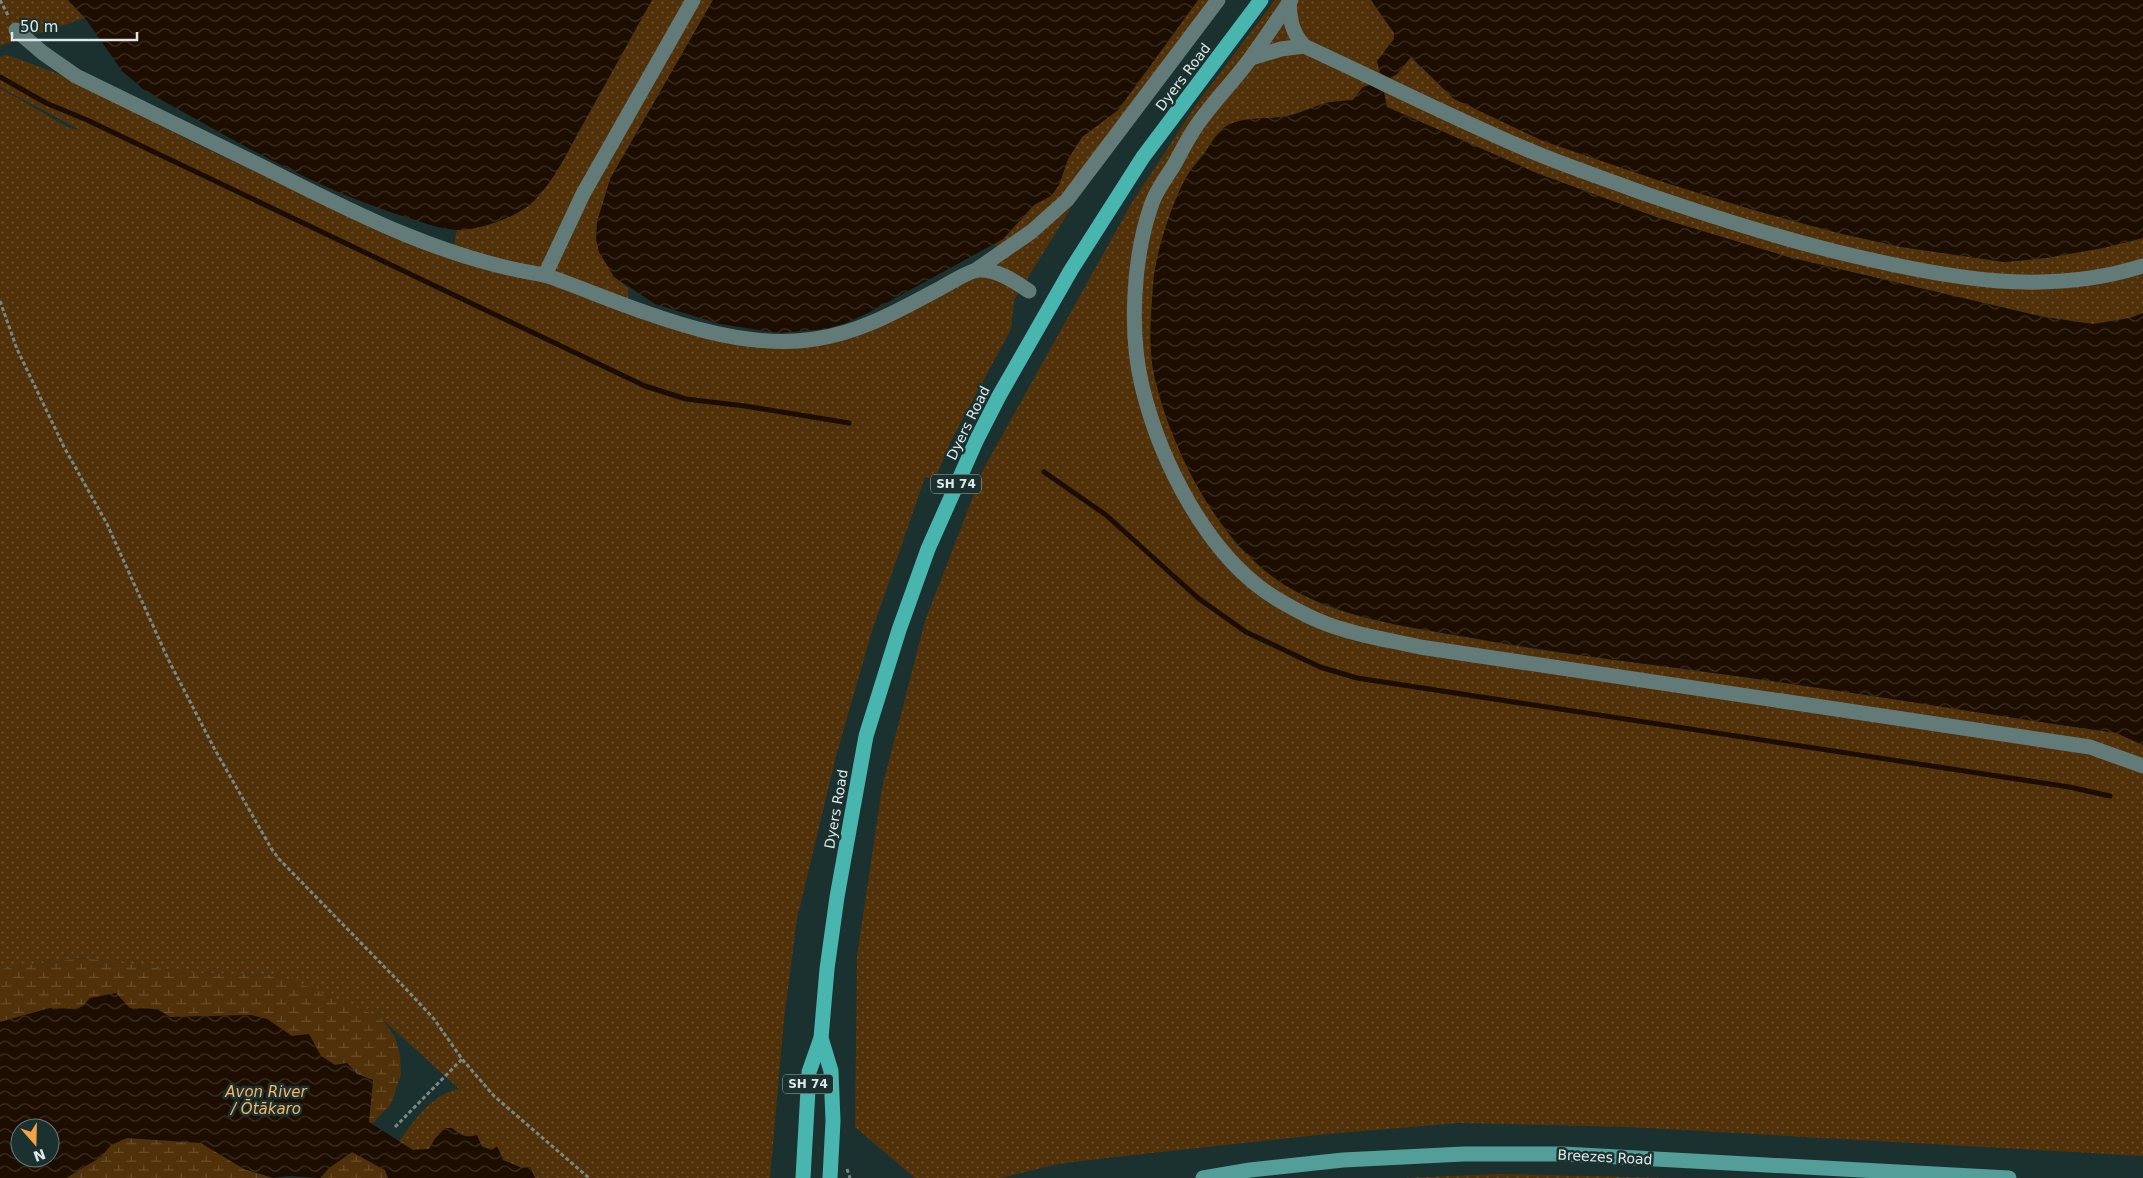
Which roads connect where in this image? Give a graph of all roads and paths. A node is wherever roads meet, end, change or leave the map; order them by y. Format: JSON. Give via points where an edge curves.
{"nodes":[{"id":1,"x":693,"y":0,"type":"edge"},
{"id":2,"x":1218,"y":0,"type":"edge"},
{"id":3,"x":1261,"y":0,"type":"edge"},
{"id":4,"x":1290,"y":1,"type":"edge"},
{"id":5,"x":16,"y":30,"type":"dead end"},
{"id":6,"x":1304,"y":46,"type":"junction"},
{"id":7,"x":1251,"y":58,"type":"junction"},
{"id":8,"x":2143,"y":266,"type":"edge"},
{"id":9,"x":975,"y":270,"type":"junction"},
{"id":10,"x":545,"y":275,"type":"junction"},
{"id":11,"x":1029,"y":291,"type":"dead end"},
{"id":12,"x":0,"y":302,"type":"edge"},
{"id":13,"x":2143,"y":766,"type":"edge"},
{"id":14,"x":821,"y":1038,"type":"junction"},
{"id":15,"x":462,"y":1059,"type":"junction"},
{"id":16,"x":395,"y":1127,"type":"dead end"},
{"id":17,"x":589,"y":1178,"type":"edge"},
{"id":18,"x":803,"y":1178,"type":"edge"},
{"id":19,"x":830,"y":1178,"type":"edge"},
{"id":20,"x":1203,"y":1178,"type":"edge"},
{"id":21,"x":2009,"y":1178,"type":"edge"}],
"edges":[{"from":1,"to":10,"type":"lane","via":[[583,194]]},
{"from":2,"to":9,"type":"lane","via":[[1067,200],[1031,232]]},
{"from":3,"to":14,"type":"highway","name":"Dyers Road","number":"SH 74","via":[[1144,157],[1070,270],[977,438],[928,550],[898,630],[866,736],[837,897]]},
{"from":4,"to":6,"type":"lane","via":[[1290,22]]},
{"from":4,"to":7,"type":"lane"},
{"from":5,"to":10,"type":"lane","via":[[76,76],[348,210],[480,262]]},
{"from":6,"to":7,"type":"lane"},
{"from":6,"to":8,"type":"lane","via":[[1527,150],[1796,242],[1900,267],[2010,283],[2105,277]]},
{"from":7,"to":13,"type":"lane","via":[[1197,126],[1151,204],[1140,253],[1135,328],[1142,385],[1158,438],[1177,482],[1221,549],[1275,598],[1341,629],[1420,647],[2090,747]]},
{"from":9,"to":10,"type":"lane","via":[[851,331],[789,342],[747,339],[670,320]]},
{"from":9,"to":11,"type":"lane","via":[[991,270]]},
{"from":12,"to":15,"type":"path","via":[[17,349],[64,447],[107,524],[168,660],[261,832],[279,859],[428,1013]]},
{"from":14,"to":18,"type":"highway","name":"Dyers Road","number":"SH 74","via":[[809,1072]]},
{"from":14,"to":19,"type":"highway","name":"Dyers Road","number":"SH 74","via":[[831,1071]]},
{"from":15,"to":16,"type":"path"},
{"from":15,"to":17,"type":"path","via":[[494,1096]]},
{"from":20,"to":21,"type":"main road","name":"Breezes Road","via":[[1343,1160],[1464,1154],[1563,1154]]}]}
